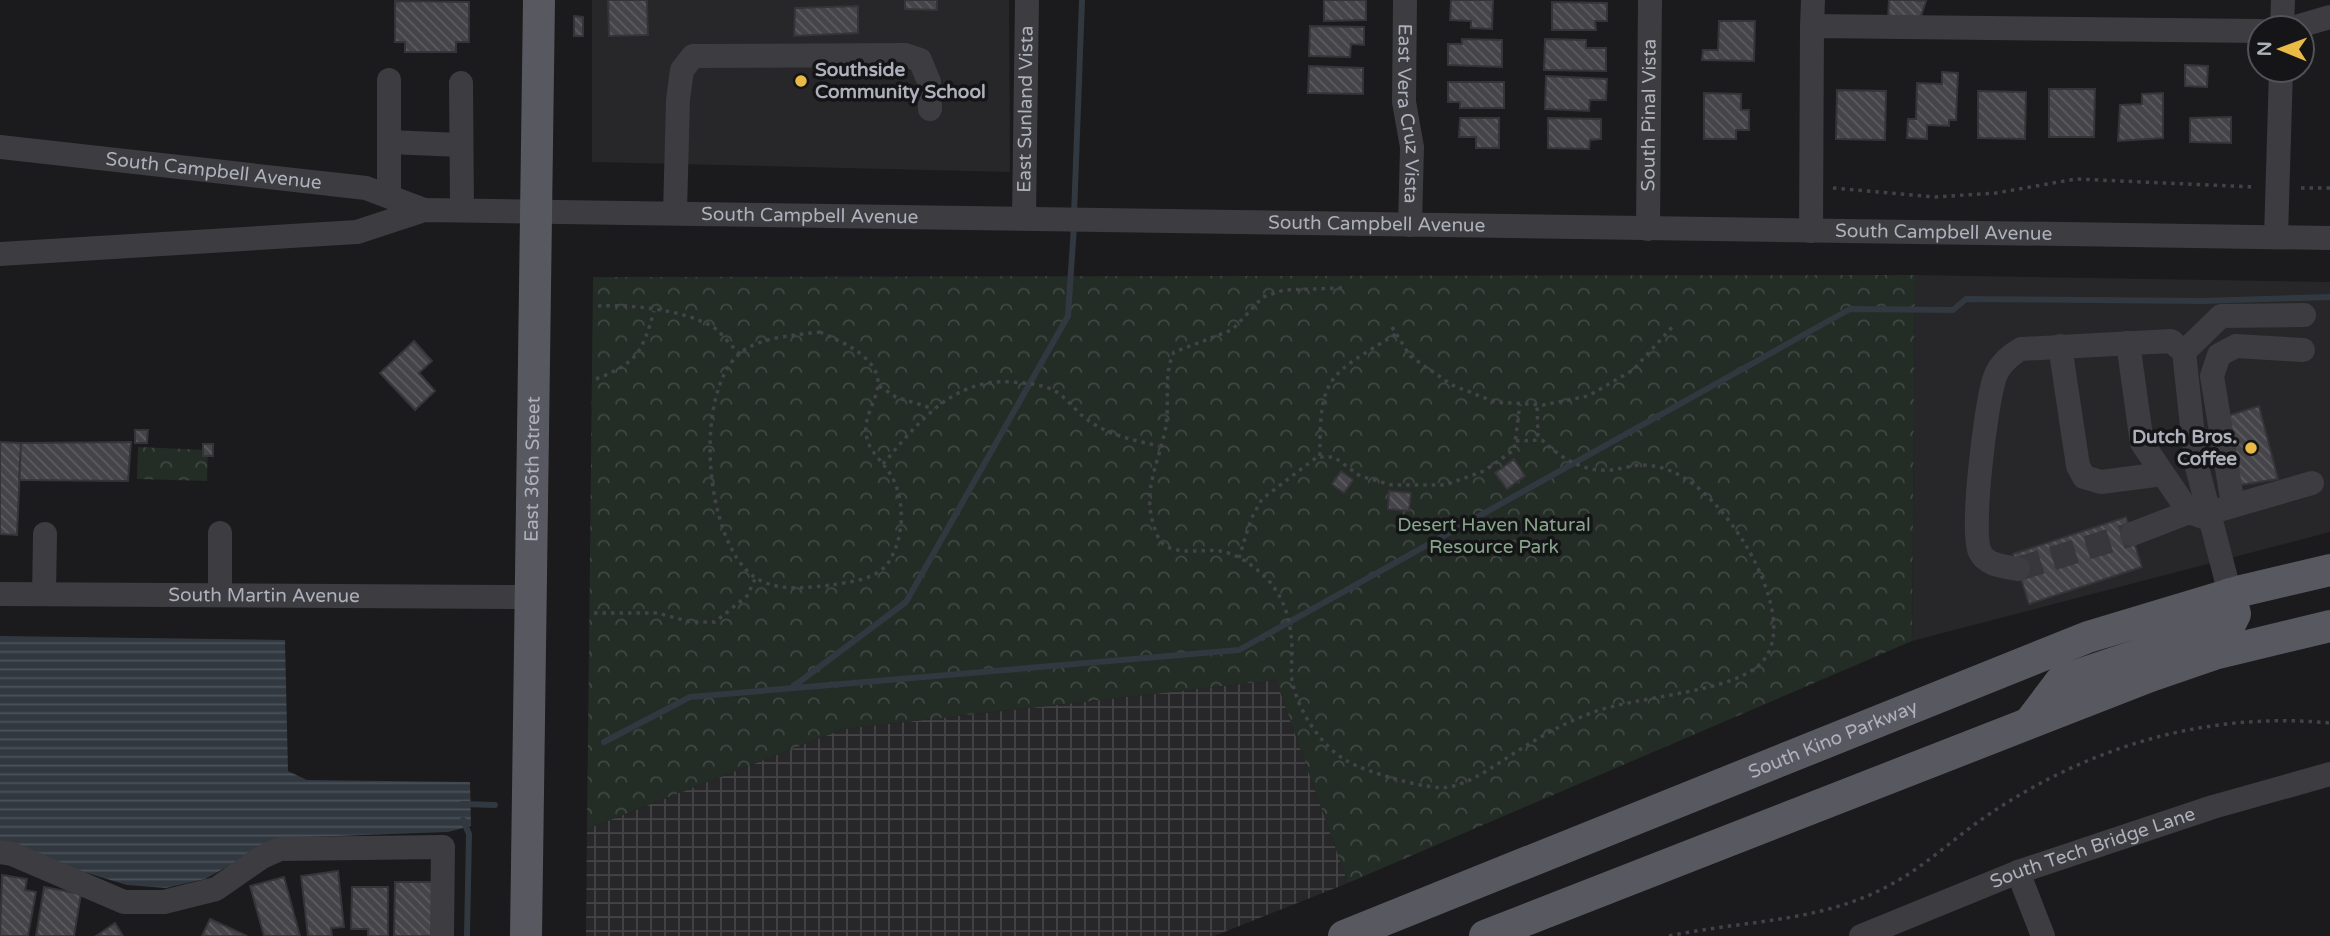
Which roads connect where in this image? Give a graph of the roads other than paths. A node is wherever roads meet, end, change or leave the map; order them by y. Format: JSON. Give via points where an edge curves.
{"nodes":[{"id":1,"x":539,"y":0,"type":"edge"},
{"id":2,"x":1027,"y":0,"type":"edge"},
{"id":3,"x":1405,"y":0,"type":"edge"},
{"id":4,"x":1650,"y":0,"type":"edge"},
{"id":5,"x":1813,"y":0,"type":"edge"},
{"id":6,"x":1812,"y":26,"type":"junction"},
{"id":7,"x":2246,"y":31,"type":"edge"},
{"id":8,"x":389,"y":80,"type":"dead end"},
{"id":9,"x":461,"y":83,"type":"dead end"},
{"id":10,"x":2281,"y":84,"type":"edge"},
{"id":11,"x":930,"y":108,"type":"dead end"},
{"id":12,"x":389,"y":142,"type":"junction"},
{"id":13,"x":461,"y":145,"type":"junction"},
{"id":14,"x":0,"y":147,"type":"edge"},
{"id":15,"x":388,"y":196,"type":"junction"},
{"id":16,"x":424,"y":210,"type":"junction"},
{"id":17,"x":462,"y":210,"type":"junction"},
{"id":18,"x":537,"y":211,"type":"junction"},
{"id":19,"x":675,"y":214,"type":"junction"},
{"id":20,"x":1024,"y":216,"type":"junction"},
{"id":21,"x":1410,"y":225,"type":"junction"},
{"id":22,"x":1648,"y":229,"type":"junction"},
{"id":23,"x":1811,"y":232,"type":"junction"},
{"id":24,"x":2276,"y":237,"type":"junction"},
{"id":25,"x":2330,"y":238,"type":"edge"},
{"id":26,"x":0,"y":254,"type":"edge"},
{"id":27,"x":2304,"y":315,"type":"dead end"},
{"id":28,"x":2128,"y":343,"type":"junction"},
{"id":29,"x":2060,"y":346,"type":"junction"},
{"id":30,"x":2303,"y":350,"type":"dead end"},
{"id":31,"x":2184,"y":352,"type":"junction"},
{"id":32,"x":2163,"y":474,"type":"junction"},
{"id":33,"x":2312,"y":483,"type":"dead end"},
{"id":34,"x":2211,"y":512,"type":"junction"},
{"id":35,"x":220,"y":533,"type":"dead end"},
{"id":36,"x":45,"y":534,"type":"dead end"},
{"id":37,"x":2132,"y":534,"type":"tunnel mouth"},
{"id":38,"x":2018,"y":569,"type":"tunnel mouth"},
{"id":39,"x":2330,"y":570,"type":"edge"},
{"id":40,"x":0,"y":594,"type":"edge"},
{"id":41,"x":44,"y":594,"type":"junction"},
{"id":42,"x":2230,"y":594,"type":"junction"},
{"id":43,"x":220,"y":595,"type":"junction"},
{"id":44,"x":529,"y":597,"type":"junction"},
{"id":45,"x":2330,"y":626,"type":"edge"},
{"id":46,"x":2029,"y":723,"type":"junction"},
{"id":47,"x":2330,"y":774,"type":"edge"},
{"id":48,"x":0,"y":852,"type":"edge"},
{"id":49,"x":2018,"y":872,"type":"junction"},
{"id":50,"x":442,"y":936,"type":"edge"},
{"id":51,"x":526,"y":936,"type":"edge"},
{"id":52,"x":1344,"y":936,"type":"edge"},
{"id":53,"x":1485,"y":936,"type":"edge"},
{"id":54,"x":1861,"y":936,"type":"edge"},
{"id":55,"x":2043,"y":936,"type":"edge"}],
"edges":[{"from":1,"to":18,"type":"main road","name":"East 36th Street"},
{"from":2,"to":20,"type":"street","name":"East Sunland Vista"},
{"from":3,"to":21,"type":"street","name":"East Vera Cruz Vista","via":[[1404,102],[1412,147]]},
{"from":4,"to":22,"type":"street","name":"South Pinal Vista"},
{"from":5,"to":6,"type":"street"},
{"from":6,"to":7,"type":"street"},
{"from":6,"to":23,"type":"street"},
{"from":8,"to":12,"type":"street"},
{"from":9,"to":13,"type":"street"},
{"from":10,"to":24,"type":"street"},
{"from":11,"to":19,"type":"street","via":[[929,82],[920,60],[905,55],[693,56],[682,70],[678,100]]},
{"from":12,"to":13,"type":"street"},
{"from":12,"to":15,"type":"street"},
{"from":13,"to":17,"type":"street"},
{"from":14,"to":15,"type":"street","name":"South Campbell Avenue","via":[[366,188]]},
{"from":15,"to":16,"type":"street","name":"South Campbell Avenue"},
{"from":16,"to":17,"type":"street","name":"South Campbell Avenue"},
{"from":16,"to":26,"type":"street","name":"South Campbell Avenue","via":[[357,232]]},
{"from":17,"to":18,"type":"street","name":"South Campbell Avenue"},
{"from":18,"to":19,"type":"street","name":"South Campbell Avenue"},
{"from":18,"to":44,"type":"main road","name":"East 36th Street"},
{"from":19,"to":20,"type":"street","name":"South Campbell Avenue"},
{"from":20,"to":21,"type":"street","name":"South Campbell Avenue"},
{"from":21,"to":22,"type":"street","name":"South Campbell Avenue"},
{"from":22,"to":23,"type":"street","name":"South Campbell Avenue"},
{"from":23,"to":24,"type":"street","name":"South Campbell Avenue"},
{"from":24,"to":25,"type":"street","name":"South Campbell Avenue"},
{"from":27,"to":31,"type":"street","via":[[2221,316]]},
{"from":28,"to":29,"type":"street"},
{"from":28,"to":31,"type":"street","via":[[2171,341]]},
{"from":28,"to":32,"type":"street","via":[[2142,443]]},
{"from":29,"to":32,"type":"street","via":[[2078,466],[2084,477],[2101,482]]},
{"from":29,"to":38,"type":"street","via":[[2021,349],[2006,358],[1994,378],[1976,540],[1991,563]]},
{"from":30,"to":34,"type":"street","via":[[2236,346],[2219,355],[2212,376]]},
{"from":31,"to":34,"type":"street","via":[[2196,463]]},
{"from":32,"to":34,"type":"street"},
{"from":33,"to":34,"type":"street"},
{"from":34,"to":37,"type":"street"},
{"from":34,"to":42,"type":"street"},
{"from":35,"to":43,"type":"street"},
{"from":36,"to":41,"type":"street"},
{"from":39,"to":42,"type":"main road","name":"South Kino Parkway"},
{"from":40,"to":41,"type":"street","name":"South Martin Avenue"},
{"from":41,"to":43,"type":"street","name":"South Martin Avenue"},
{"from":42,"to":46,"type":"main road","via":[[2235,614],[2230,625],[2062,681]]},
{"from":42,"to":52,"type":"main road","name":"South Kino Parkway","via":[[2088,637],[2006,668]]},
{"from":43,"to":44,"type":"street","name":"South Martin Avenue"},
{"from":44,"to":51,"type":"main road","name":"East 36th Street"},
{"from":45,"to":46,"type":"main road","via":[[2214,654]]},
{"from":46,"to":53,"type":"main road"},
{"from":47,"to":49,"type":"street","name":"South Tech Bridge Lane","via":[[2213,807]]},
{"from":48,"to":50,"type":"street","via":[[12,853],[124,902],[164,902],[216,889],[281,849],[443,847]]},
{"from":49,"to":54,"type":"street","name":"South Tech Bridge Lane"},
{"from":49,"to":55,"type":"street"}]}
